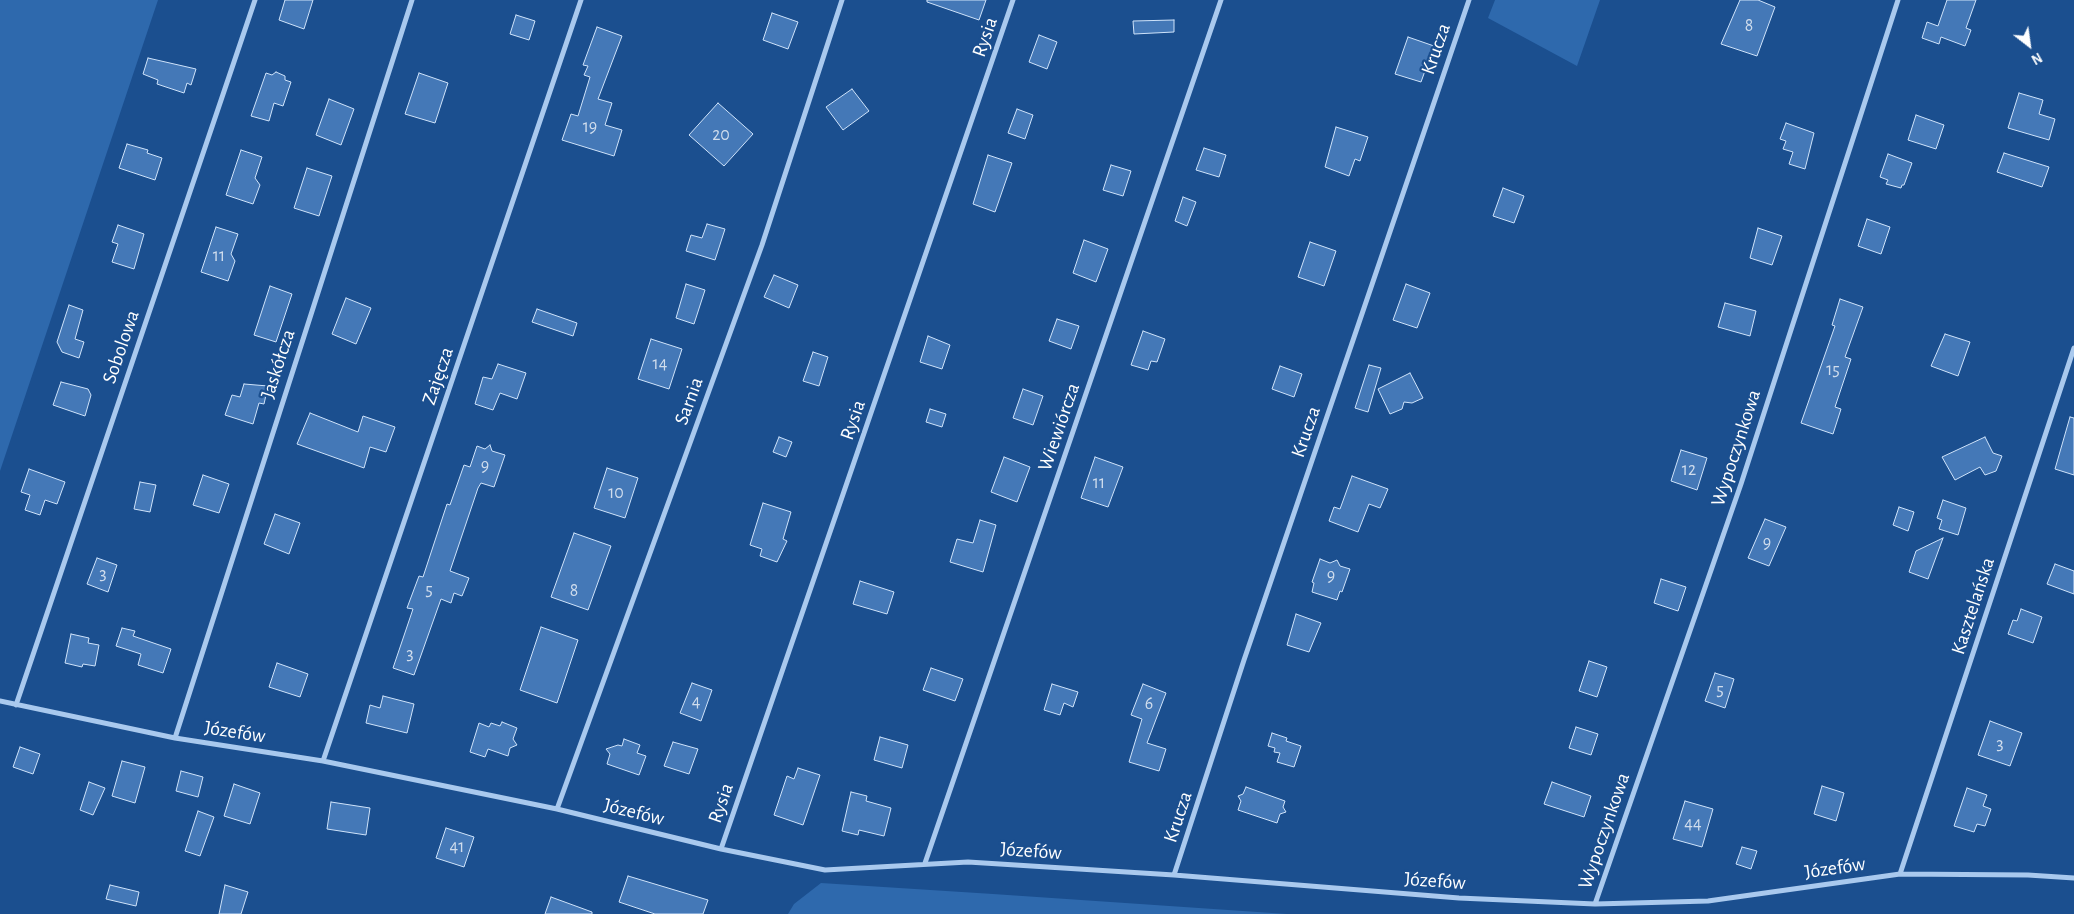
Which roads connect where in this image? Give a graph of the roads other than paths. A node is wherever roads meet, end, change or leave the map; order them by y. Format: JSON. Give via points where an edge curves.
{"nodes":[{"id":1,"x":255,"y":0,"type":"edge"},
{"id":2,"x":412,"y":0,"type":"edge"},
{"id":3,"x":581,"y":0,"type":"edge"},
{"id":4,"x":842,"y":0,"type":"edge"},
{"id":5,"x":1013,"y":0,"type":"edge"},
{"id":6,"x":1221,"y":0,"type":"edge"},
{"id":7,"x":1469,"y":0,"type":"edge"},
{"id":8,"x":1898,"y":0,"type":"edge"},
{"id":9,"x":2074,"y":348,"type":"edge"},
{"id":10,"x":0,"y":701,"type":"edge"},
{"id":11,"x":16,"y":705,"type":"junction"},
{"id":12,"x":175,"y":738,"type":"junction"},
{"id":13,"x":323,"y":761,"type":"junction"},
{"id":14,"x":557,"y":808,"type":"junction"},
{"id":15,"x":721,"y":849,"type":"junction"},
{"id":16,"x":925,"y":863,"type":"junction"},
{"id":17,"x":1900,"y":874,"type":"junction"},
{"id":18,"x":1174,"y":875,"type":"junction"},
{"id":19,"x":2074,"y":878,"type":"edge"},
{"id":20,"x":1594,"y":904,"type":"junction"}],
"edges":[{"from":1,"to":11,"type":"street","name":"Sobolowa"},
{"from":2,"to":12,"type":"street","name":"Jaskółcza"},
{"from":3,"to":13,"type":"street","name":"Zajęcza"},
{"from":4,"to":14,"type":"street","name":"Sarnia","via":[[762,245]]},
{"from":5,"to":15,"type":"street","name":"Rysia"},
{"from":6,"to":16,"type":"street","name":"Wiewiórcza"},
{"from":7,"to":18,"type":"street","name":"Krucza"},
{"from":8,"to":20,"type":"street","name":"Wypoczynkowa","via":[[1741,484]]},
{"from":9,"to":17,"type":"street","name":"Kasztelańska"},
{"from":10,"to":11,"type":"street","name":"Józefów"},
{"from":11,"to":12,"type":"street","name":"Józefów"},
{"from":12,"to":13,"type":"street","name":"Józefów"},
{"from":13,"to":14,"type":"street","name":"Józefów"},
{"from":14,"to":15,"type":"street","name":"Józefów"},
{"from":15,"to":16,"type":"street","name":"Józefów","via":[[825,870]]},
{"from":16,"to":18,"type":"street","name":"Józefów","via":[[968,862]]},
{"from":17,"to":19,"type":"street","name":"Józefów"},
{"from":17,"to":20,"type":"street","name":"Józefów","via":[[1708,901]]},
{"from":18,"to":20,"type":"street","name":"Józefów","via":[[1459,898]]}]}
